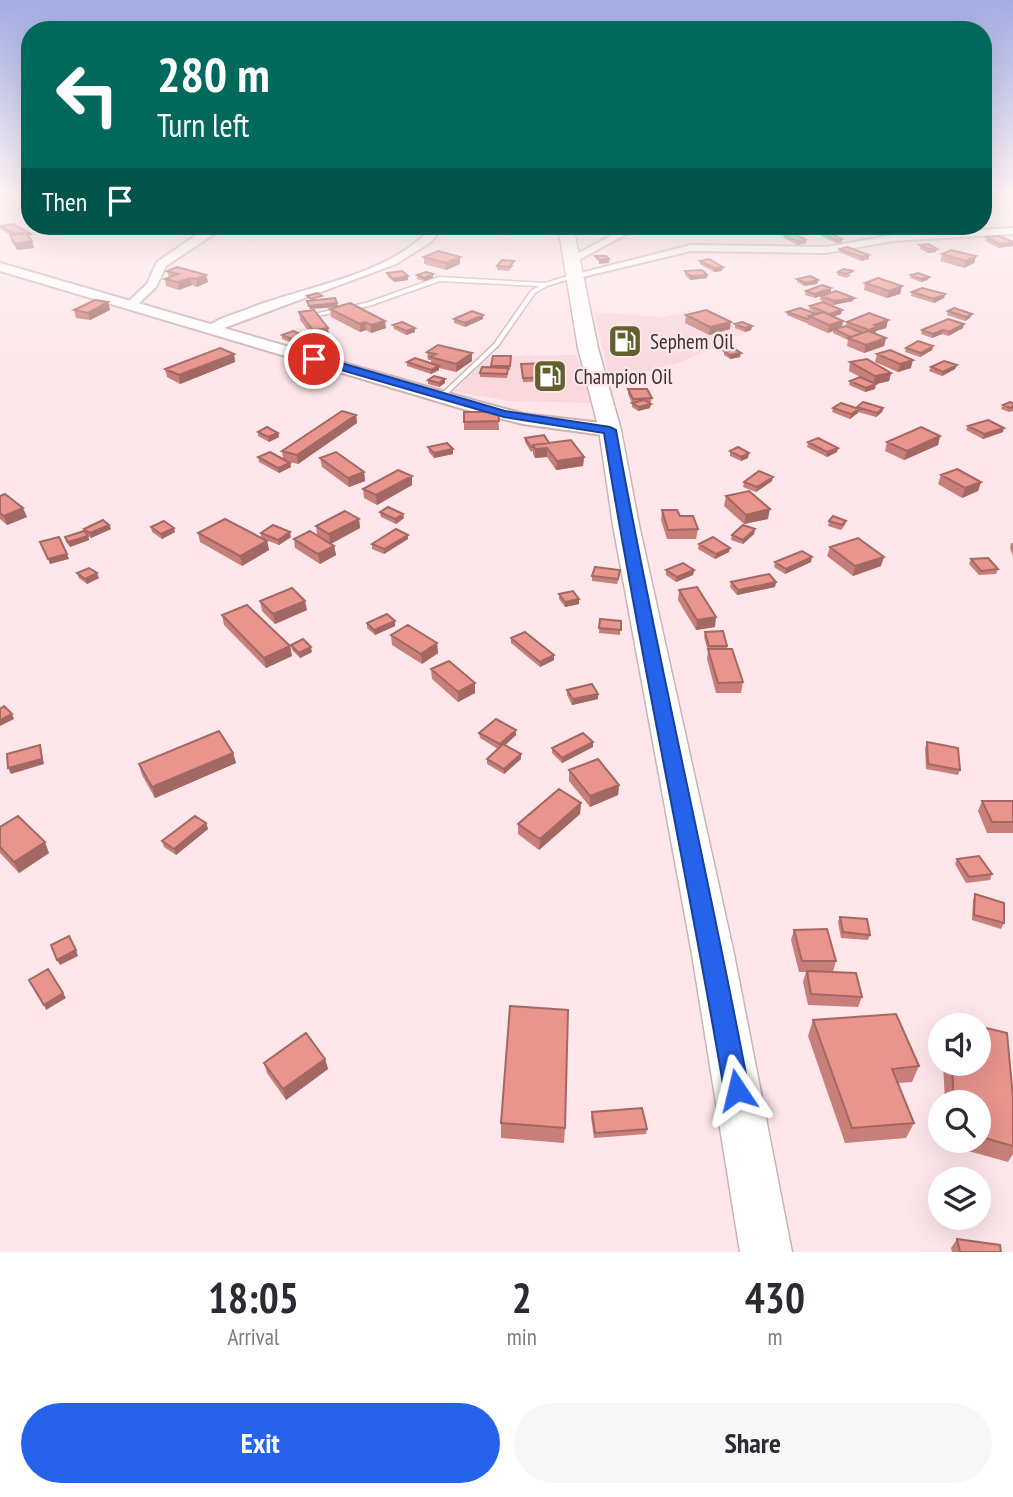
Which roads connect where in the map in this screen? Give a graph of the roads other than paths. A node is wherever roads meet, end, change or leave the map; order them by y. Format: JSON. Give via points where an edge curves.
{"nodes":[{"id":1,"x":181,"y":251,"type":"edge"},
{"id":2,"x":410,"y":251,"type":"edge"},
{"id":3,"x":564,"y":251,"type":"edge"},
{"id":4,"x":597,"y":251,"type":"edge"},
{"id":5,"x":674,"y":251,"type":"edge"},
{"id":6,"x":0,"y":267,"type":"edge"},
{"id":7,"x":563,"y":274,"type":"junction"},
{"id":8,"x":132,"y":304,"type":"junction"},
{"id":9,"x":312,"y":316,"type":"edge"},
{"id":10,"x":212,"y":328,"type":"junction"},
{"id":11,"x":441,"y":397,"type":"junction"},
{"id":12,"x":610,"y":430,"type":"junction"},
{"id":13,"x":766,"y":1252,"type":"edge"}],
"edges":[{"from":1,"to":8,"type":"street","via":[[161,264],[152,285]]},
{"from":2,"to":10,"type":"street"},
{"from":3,"to":7,"type":"main road"},
{"from":4,"to":7,"type":"street"},
{"from":5,"to":7,"type":"street"},
{"from":6,"to":8,"type":"street"},
{"from":7,"to":9,"type":"lane","via":[[439,279],[367,305]]},
{"from":7,"to":11,"type":"lane","via":[[533,292],[496,345]]},
{"from":7,"to":12,"type":"main road"},
{"from":8,"to":10,"type":"street"},
{"from":10,"to":11,"type":"street"},
{"from":11,"to":12,"type":"street","via":[[523,418]]},
{"from":12,"to":13,"type":"main road"}]}
